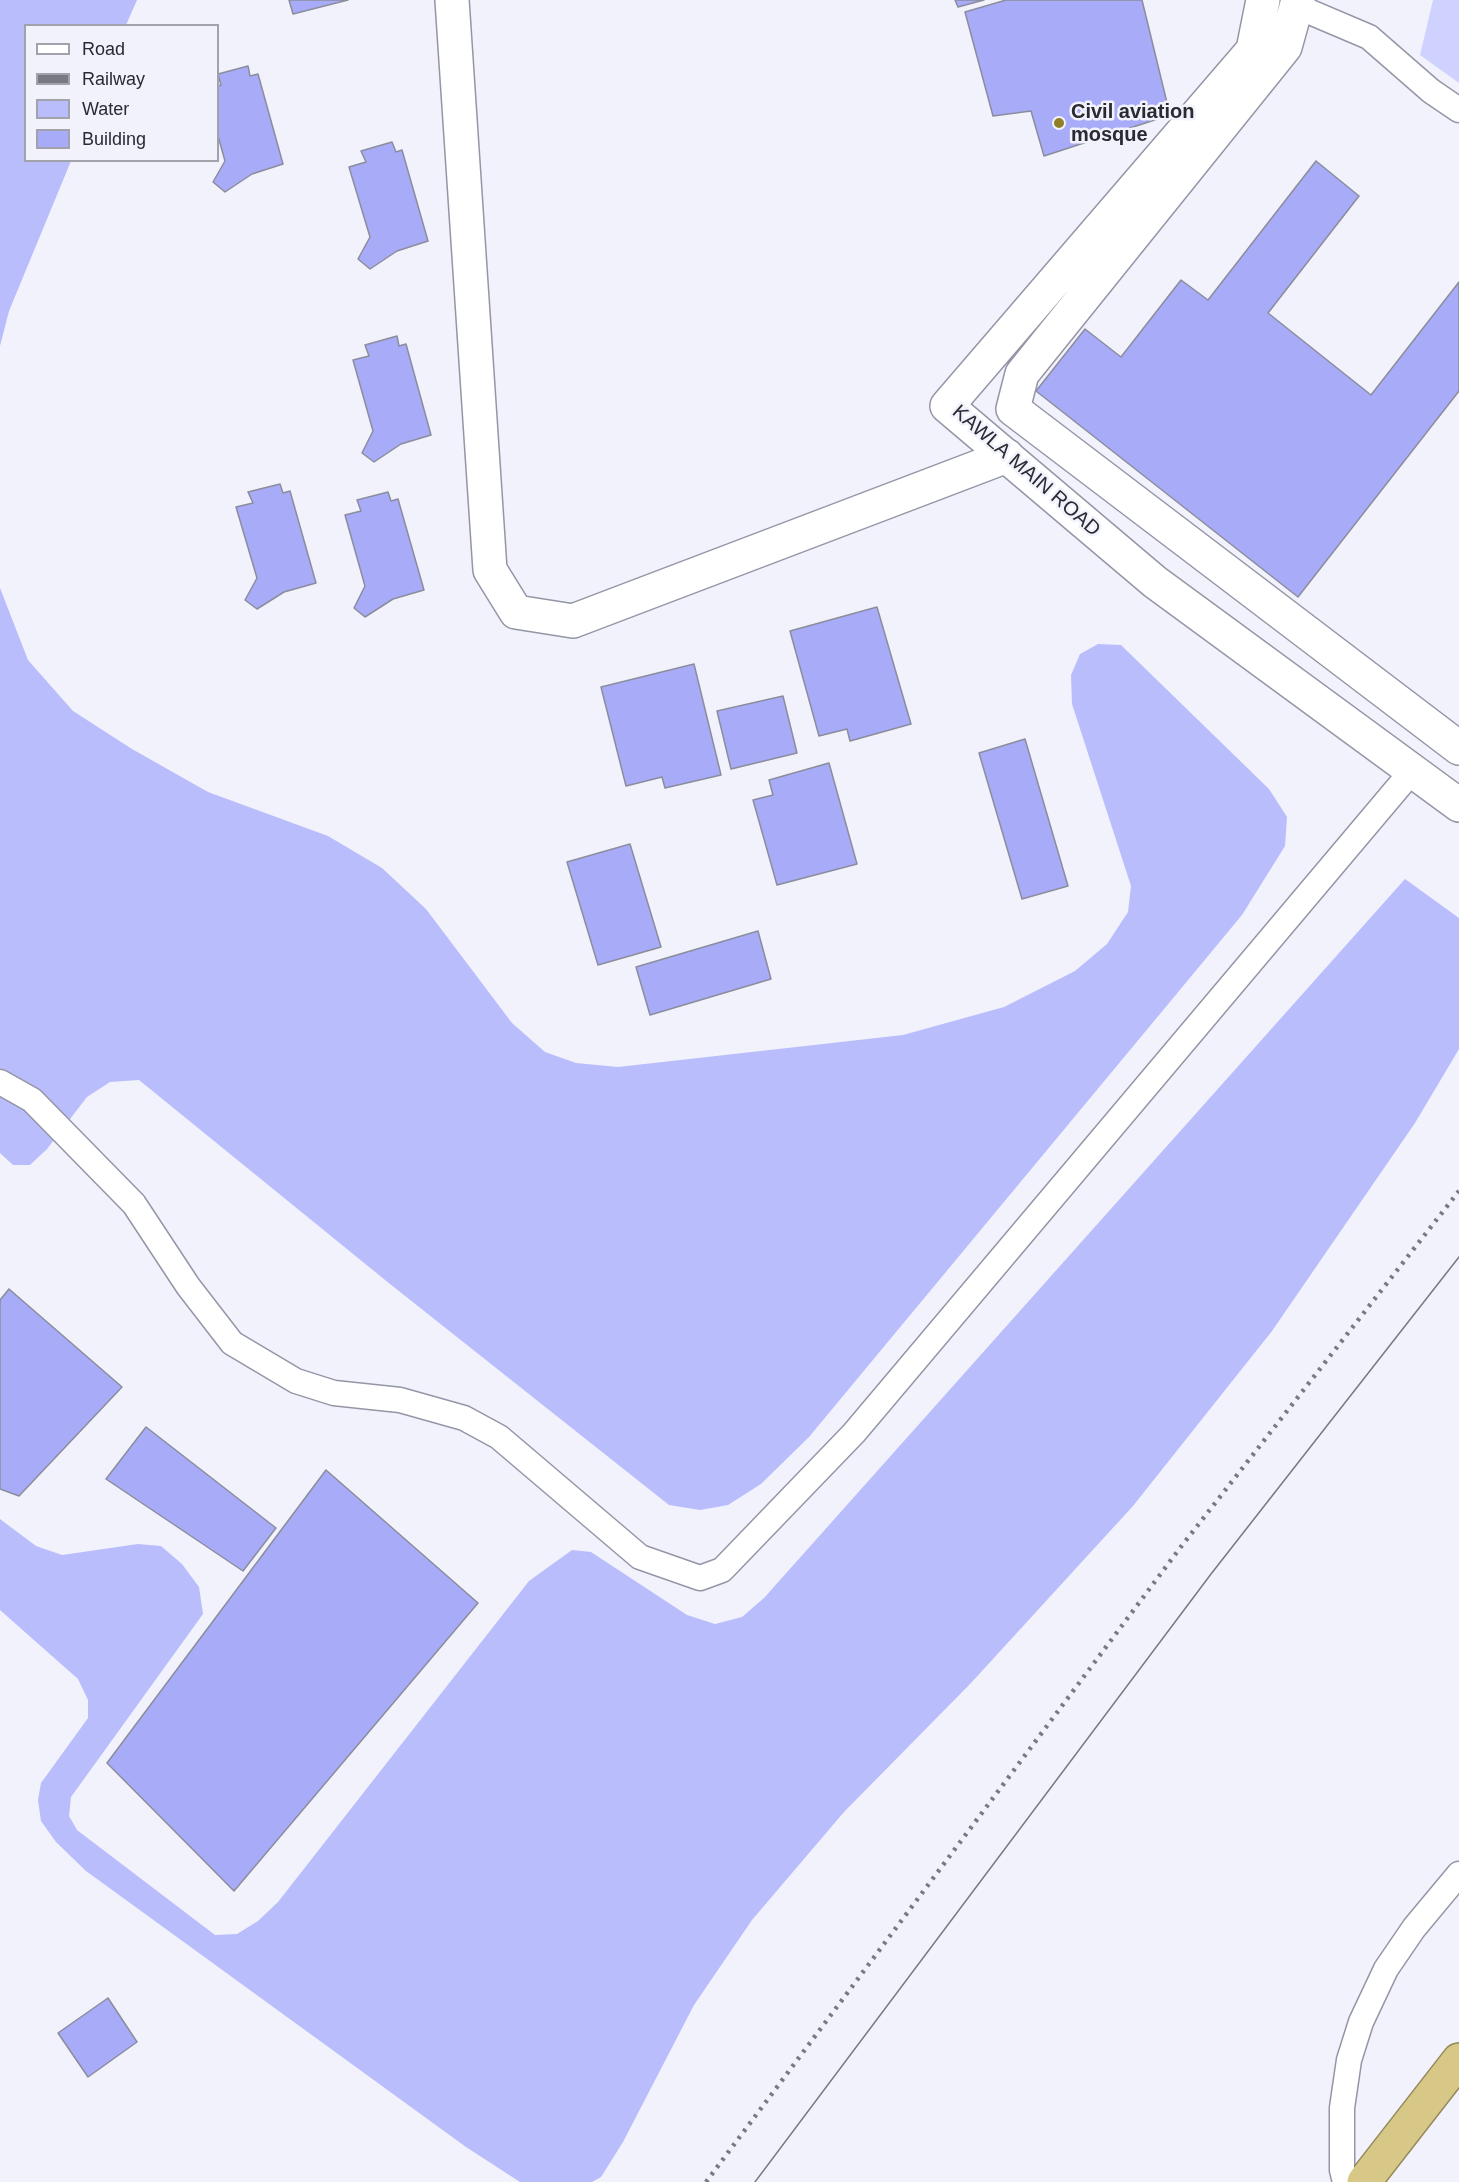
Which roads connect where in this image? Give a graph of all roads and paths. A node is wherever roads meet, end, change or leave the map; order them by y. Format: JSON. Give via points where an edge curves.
{"nodes":[{"id":1,"x":452,"y":0,"type":"edge"},
{"id":2,"x":1263,"y":0,"type":"edge"},
{"id":3,"x":1297,"y":3,"type":"edge"},
{"id":4,"x":1459,"y":110,"type":"edge"},
{"id":5,"x":1007,"y":456,"type":"junction"},
{"id":6,"x":1459,"y":748,"type":"edge"},
{"id":7,"x":1412,"y":771,"type":"junction"},
{"id":8,"x":1459,"y":805,"type":"edge"},
{"id":9,"x":0,"y":1082,"type":"edge"},
{"id":10,"x":1459,"y":1874,"type":"edge"},
{"id":11,"x":1459,"y":2060,"type":"edge"},
{"id":12,"x":1345,"y":2182,"type":"edge"},
{"id":13,"x":1364,"y":2182,"type":"edge"}],
"edges":[{"from":1,"to":5,"type":"street","via":[[490,570],[516,612],[573,621]]},
{"from":2,"to":5,"type":"street","name":"KAWLA MAIN ROAD","via":[[1253,50],[947,406]]},
{"from":3,"to":4,"type":"lane","via":[[1369,37]]},
{"from":3,"to":6,"type":"street","name":"KAWLA MAIN ROAD","via":[[1285,47],[1022,374],[1013,410]]},
{"from":5,"to":7,"type":"street","name":"KAWLA MAIN ROAD","via":[[1155,582]]},
{"from":7,"to":8,"type":"street","name":"KAWLA MAIN ROAD"},
{"from":7,"to":9,"type":"lane","via":[[854,1433],[722,1570],[700,1578],[640,1557],[499,1437],[464,1419],[400,1400],[334,1394],[296,1381],[232,1343],[188,1286],[134,1204],[32,1100]]},
{"from":10,"to":12,"type":"lane","via":[[1386,1969],[1361,2022],[1349,2060],[1342,2108]]},
{"from":11,"to":13,"type":"highway"}]}
